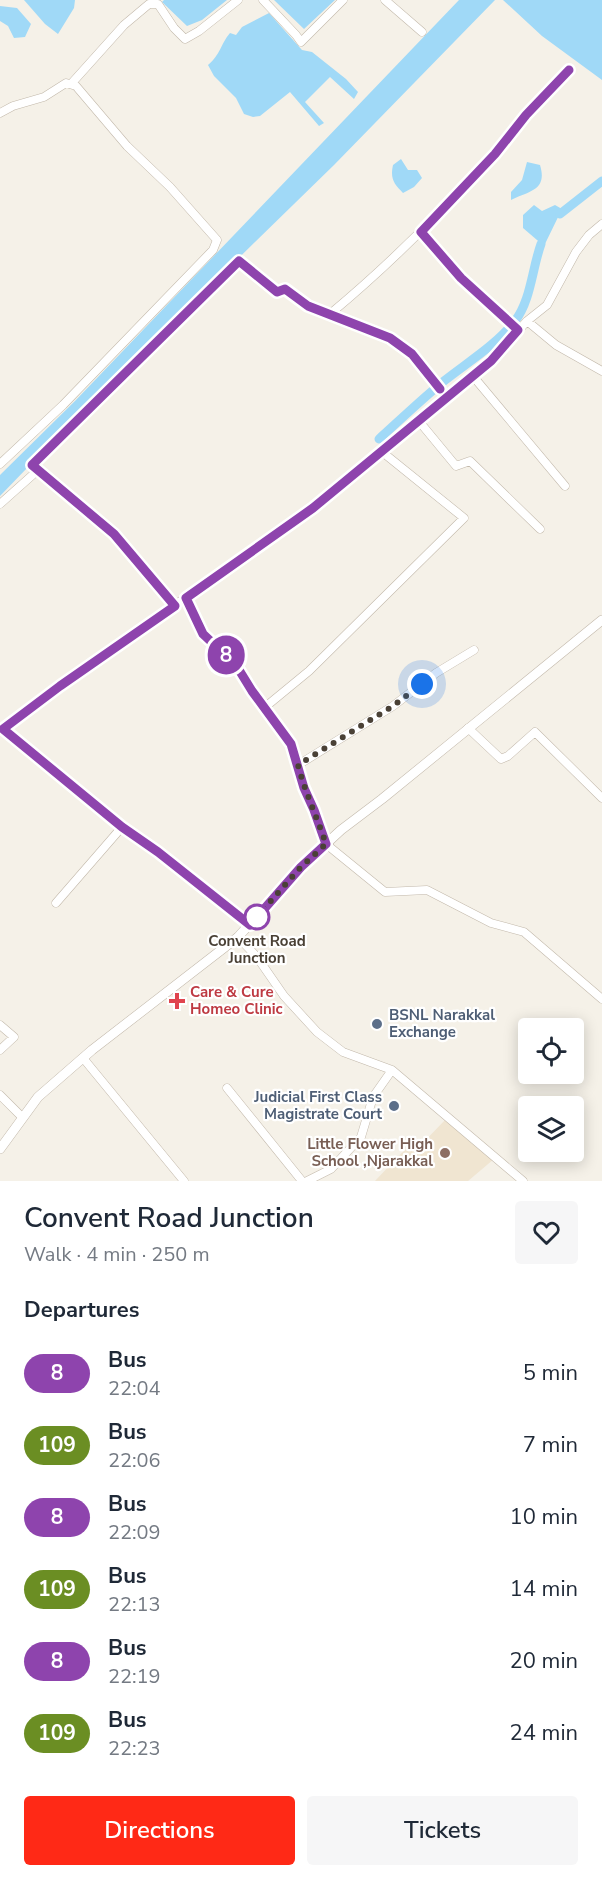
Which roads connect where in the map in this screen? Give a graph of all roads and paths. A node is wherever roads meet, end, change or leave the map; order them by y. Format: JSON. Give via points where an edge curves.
{"nodes":[{"id":1,"x":237,"y":0,"type":"edge"},
{"id":2,"x":263,"y":0,"type":"edge"},
{"id":3,"x":343,"y":0,"type":"edge"},
{"id":4,"x":385,"y":0,"type":"edge"},
{"id":5,"x":422,"y":32,"type":"dead end"},
{"id":6,"x":569,"y":70,"type":"dead end"},
{"id":7,"x":71,"y":84,"type":"junction"},
{"id":8,"x":0,"y":112,"type":"edge"},
{"id":9,"x":602,"y":225,"type":"edge"},
{"id":10,"x":421,"y":232,"type":"junction"},
{"id":11,"x":330,"y":314,"type":"junction"},
{"id":12,"x":527,"y":321,"type":"junction"},
{"id":13,"x":514,"y":326,"type":"junction"},
{"id":14,"x":602,"y":371,"type":"edge"},
{"id":15,"x":472,"y":375,"type":"junction"},
{"id":16,"x":447,"y":396,"type":"junction"},
{"id":17,"x":417,"y":420,"type":"junction"},
{"id":18,"x":381,"y":451,"type":"junction"},
{"id":19,"x":0,"y":464,"type":"edge"},
{"id":20,"x":37,"y":471,"type":"junction"},
{"id":21,"x":565,"y":486,"type":"dead end"},
{"id":22,"x":0,"y":504,"type":"edge"},
{"id":23,"x":540,"y":530,"type":"dead end"},
{"id":24,"x":186,"y":598,"type":"junction"},
{"id":25,"x":175,"y":606,"type":"junction"},
{"id":26,"x":602,"y":620,"type":"edge"},
{"id":27,"x":474,"y":650,"type":"dead end"},
{"id":28,"x":264,"y":708,"type":"junction"},
{"id":29,"x":468,"y":728,"type":"junction"},
{"id":30,"x":2,"y":729,"type":"edge"},
{"id":31,"x":298,"y":765,"type":"junction"},
{"id":32,"x":602,"y":798,"type":"edge"},
{"id":33,"x":122,"y":827,"type":"junction"},
{"id":34,"x":326,"y":844,"type":"junction"},
{"id":35,"x":56,"y":903,"type":"dead end"},
{"id":36,"x":250,"y":925,"type":"junction"},
{"id":37,"x":238,"y":937,"type":"junction"},
{"id":38,"x":602,"y":999,"type":"edge"},
{"id":39,"x":0,"y":1025,"type":"edge"},
{"id":40,"x":0,"y":1050,"type":"edge"},
{"id":41,"x":83,"y":1058,"type":"junction"},
{"id":42,"x":392,"y":1070,"type":"junction"},
{"id":43,"x":227,"y":1088,"type":"dead end"},
{"id":44,"x":0,"y":1095,"type":"edge"},
{"id":45,"x":22,"y":1117,"type":"junction"},
{"id":46,"x":0,"y":1149,"type":"edge"},
{"id":47,"x":184,"y":1181,"type":"edge"},
{"id":48,"x":302,"y":1181,"type":"edge"},
{"id":49,"x":306,"y":1181,"type":"edge"},
{"id":50,"x":523,"y":1181,"type":"edge"}],
"edges":[{"from":1,"to":7,"type":"street","via":[[185,39],[158,4],[149,4]]},
{"from":2,"to":3,"type":"street","via":[[300,42]]},
{"from":4,"to":5,"type":"street"},
{"from":6,"to":10,"type":"street"},
{"from":7,"to":8,"type":"street","via":[[66,83],[44,98]]},
{"from":7,"to":19,"type":"street","via":[[217,240],[213,250],[63,405]]},
{"from":9,"to":12,"type":"street","via":[[576,252],[547,305]]},
{"from":10,"to":11,"type":"street"},
{"from":10,"to":13,"type":"street","via":[[461,278]]},
{"from":11,"to":16,"type":"street","via":[[390,338],[412,354]]},
{"from":11,"to":20,"type":"street","via":[[308,306],[285,289],[277,292],[239,261],[46,450],[32,465]]},
{"from":12,"to":13,"type":"street"},
{"from":12,"to":14,"type":"street","via":[[556,345]]},
{"from":13,"to":15,"type":"street","via":[[491,361]]},
{"from":15,"to":16,"type":"street"},
{"from":15,"to":21,"type":"street"},
{"from":16,"to":17,"type":"street"},
{"from":17,"to":18,"type":"street"},
{"from":17,"to":23,"type":"street","via":[[456,466],[470,461]]},
{"from":18,"to":24,"type":"street","via":[[313,508]]},
{"from":18,"to":28,"type":"street","via":[[464,518],[309,671]]},
{"from":20,"to":22,"type":"street"},
{"from":20,"to":25,"type":"street","via":[[114,534]]},
{"from":24,"to":25,"type":"street"},
{"from":24,"to":28,"type":"street","via":[[203,634],[236,665]]},
{"from":25,"to":30,"type":"street"},
{"from":26,"to":29,"type":"street"},
{"from":27,"to":31,"type":"street"},
{"from":28,"to":31,"type":"street","via":[[291,744]]},
{"from":29,"to":32,"type":"street","via":[[501,759],[535,732]]},
{"from":29,"to":34,"type":"street"},
{"from":30,"to":33,"type":"street"},
{"from":31,"to":34,"type":"street"},
{"from":33,"to":35,"type":"street"},
{"from":33,"to":36,"type":"street"},
{"from":34,"to":36,"type":"street"},
{"from":34,"to":38,"type":"street","via":[[385,892],[427,890],[491,923],[524,932]]},
{"from":36,"to":37,"type":"street"},
{"from":37,"to":41,"type":"street"},
{"from":37,"to":42,"type":"street","via":[[317,1032],[343,1052]]},
{"from":39,"to":40,"type":"street","via":[[14,1037]]},
{"from":41,"to":45,"type":"street","via":[[38,1097]]},
{"from":41,"to":47,"type":"street"},
{"from":42,"to":49,"type":"street","via":[[373,1096],[361,1137],[331,1169]]},
{"from":42,"to":50,"type":"street"},
{"from":43,"to":48,"type":"street"},
{"from":44,"to":45,"type":"street"},
{"from":45,"to":46,"type":"street"}]}
